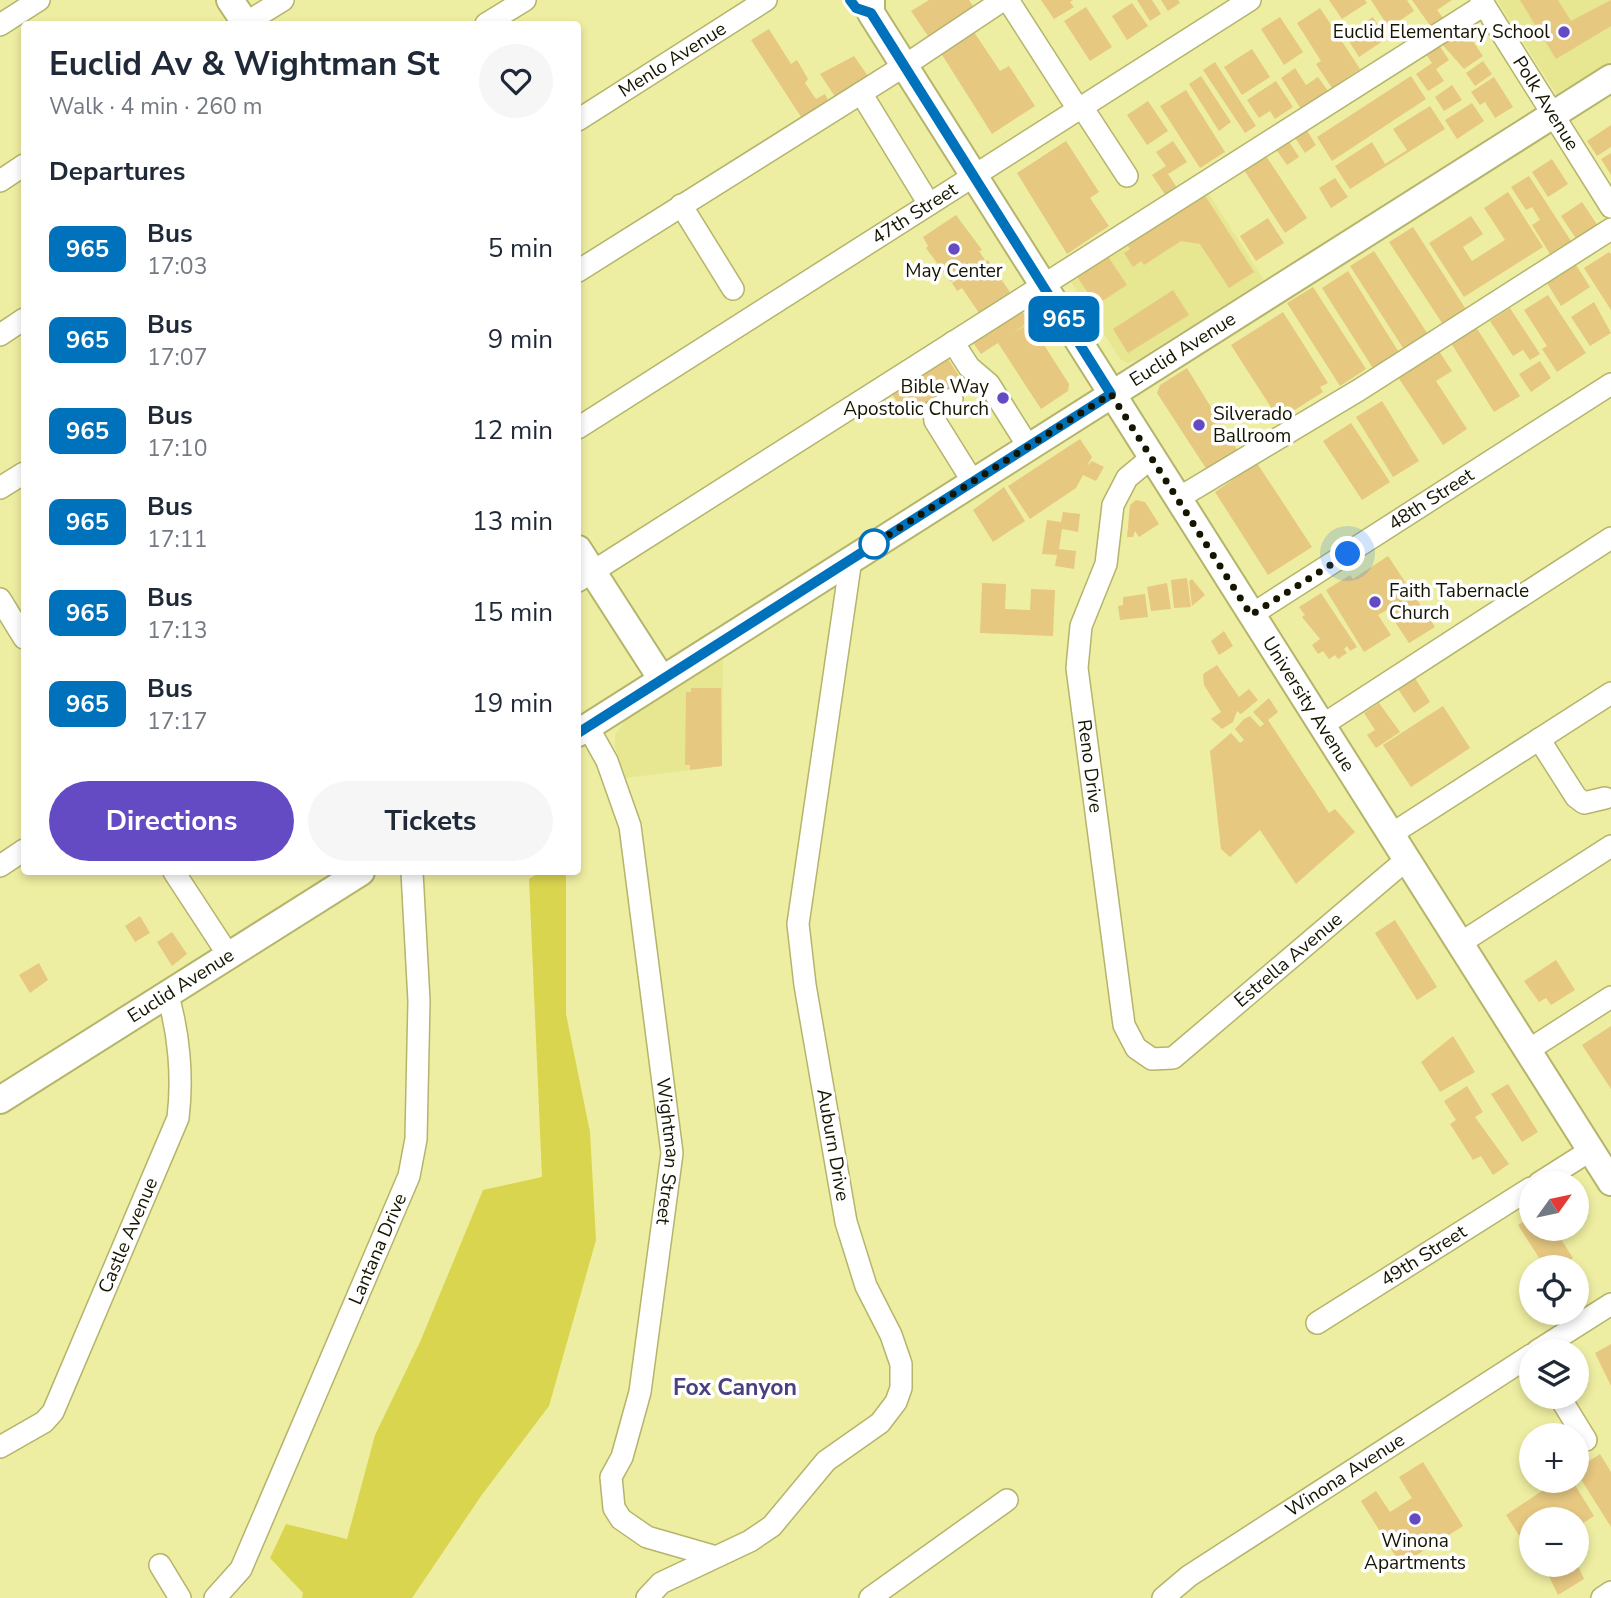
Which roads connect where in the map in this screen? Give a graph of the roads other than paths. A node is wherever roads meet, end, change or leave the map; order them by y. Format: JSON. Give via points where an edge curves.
{"nodes":[{"id":1,"x":39,"y":0,"type":"edge"},
{"id":2,"x":230,"y":0,"type":"edge"},
{"id":3,"x":283,"y":0,"type":"edge"},
{"id":4,"x":525,"y":0,"type":"edge"},
{"id":5,"x":766,"y":0,"type":"edge"},
{"id":6,"x":1005,"y":0,"type":"edge"},
{"id":7,"x":1250,"y":0,"type":"edge"},
{"id":8,"x":1482,"y":2,"type":"edge"},
{"id":9,"x":864,"y":4,"type":"edge"},
{"id":10,"x":243,"y":21,"type":"edge"},
{"id":11,"x":250,"y":21,"type":"edge"},
{"id":12,"x":491,"y":21,"type":"edge"},
{"id":13,"x":0,"y":25,"type":"edge"},
{"id":14,"x":904,"y":66,"type":"junction"},
{"id":15,"x":1611,"y":78,"type":"edge"},
{"id":16,"x":861,"y":93,"type":"junction"},
{"id":17,"x":1080,"y":108,"type":"junction"},
{"id":18,"x":1553,"y":115,"type":"junction"},
{"id":19,"x":581,"y":118,"type":"edge"},
{"id":20,"x":21,"y":167,"type":"edge"},
{"id":21,"x":974,"y":176,"type":"junction"},
{"id":22,"x":1127,"y":176,"type":"dead end"},
{"id":23,"x":0,"y":181,"type":"edge"},
{"id":24,"x":929,"y":204,"type":"junction"},
{"id":25,"x":681,"y":205,"type":"junction"},
{"id":26,"x":1611,"y":207,"type":"edge"},
{"id":27,"x":1611,"y":229,"type":"edge"},
{"id":28,"x":581,"y":269,"type":"edge"},
{"id":29,"x":1042,"y":285,"type":"junction"},
{"id":30,"x":733,"y":289,"type":"dead end"},
{"id":31,"x":21,"y":321,"type":"edge"},
{"id":32,"x":0,"y":335,"type":"edge"},
{"id":33,"x":953,"y":342,"type":"junction"},
{"id":34,"x":1611,"y":384,"type":"edge"},
{"id":35,"x":1111,"y":394,"type":"junction"},
{"id":36,"x":952,"y":399,"type":"dead end"},
{"id":37,"x":581,"y":426,"type":"edge"},
{"id":38,"x":1028,"y":446,"type":"junction"},
{"id":39,"x":1151,"y":458,"type":"junction"},
{"id":40,"x":21,"y":475,"type":"edge"},
{"id":41,"x":973,"y":482,"type":"junction"},
{"id":42,"x":0,"y":488,"type":"edge"},
{"id":43,"x":1177,"y":499,"type":"junction"},
{"id":44,"x":1611,"y":538,"type":"edge"},
{"id":45,"x":851,"y":559,"type":"junction"},
{"id":46,"x":585,"y":577,"type":"edge"},
{"id":47,"x":0,"y":599,"type":"edge"},
{"id":48,"x":1251,"y":615,"type":"junction"},
{"id":49,"x":21,"y":628,"type":"edge"},
{"id":50,"x":661,"y":678,"type":"junction"},
{"id":51,"x":1611,"y":693,"type":"edge"},
{"id":52,"x":1321,"y":726,"type":"junction"},
{"id":53,"x":582,"y":730,"type":"edge"},
{"id":54,"x":1539,"y":739,"type":"junction"},
{"id":55,"x":1605,"y":798,"type":"dead end"},
{"id":56,"x":1390,"y":835,"type":"junction"},
{"id":57,"x":1611,"y":846,"type":"edge"},
{"id":58,"x":21,"y":852,"type":"edge"},
{"id":59,"x":1406,"y":860,"type":"junction"},
{"id":60,"x":0,"y":866,"type":"edge"},
{"id":61,"x":176,"y":875,"type":"edge"},
{"id":62,"x":355,"y":875,"type":"edge"},
{"id":63,"x":412,"y":875,"type":"edge"},
{"id":64,"x":1460,"y":944,"type":"junction"},
{"id":65,"x":227,"y":954,"type":"junction"},
{"id":66,"x":167,"y":993,"type":"junction"},
{"id":67,"x":1611,"y":997,"type":"edge"},
{"id":68,"x":1527,"y":1051,"type":"junction"},
{"id":69,"x":1173,"y":1058,"type":"joint"},
{"id":70,"x":0,"y":1100,"type":"edge"},
{"id":71,"x":1603,"y":1163,"type":"edge"},
{"id":72,"x":1577,"y":1171,"type":"edge"},
{"id":73,"x":1519,"y":1196,"type":"edge"},
{"id":74,"x":1611,"y":1304,"type":"edge"},
{"id":75,"x":1317,"y":1323,"type":"dead end"},
{"id":76,"x":1556,"y":1339,"type":"edge"},
{"id":77,"x":1519,"y":1363,"type":"edge"},
{"id":78,"x":0,"y":1447,"type":"edge"},
{"id":79,"x":1007,"y":1500,"type":"dead end"},
{"id":80,"x":713,"y":1556,"type":"junction"},
{"id":81,"x":160,"y":1565,"type":"dead end"},
{"id":82,"x":1611,"y":1592,"type":"edge"},
{"id":83,"x":180,"y":1598,"type":"edge"},
{"id":84,"x":215,"y":1598,"type":"edge"},
{"id":85,"x":647,"y":1598,"type":"edge"},
{"id":86,"x":870,"y":1598,"type":"edge"},
{"id":87,"x":1163,"y":1598,"type":"edge"},
{"id":88,"x":1602,"y":1598,"type":"edge"}],
"edges":[{"from":1,"to":13,"type":"street"},
{"from":2,"to":10,"type":"main road"},
{"from":3,"to":11,"type":"street"},
{"from":4,"to":12,"type":"street"},
{"from":5,"to":19,"type":"street","name":"Menlo Avenue"},
{"from":6,"to":14,"type":"street"},
{"from":6,"to":17,"type":"street"},
{"from":7,"to":17,"type":"street","name":"47th Street"},
{"from":8,"to":18,"type":"street","name":"Polk Avenue"},
{"from":8,"to":29,"type":"street"},
{"from":9,"to":14,"type":"main road","name":"University Avenue"},
{"from":14,"to":16,"type":"street"},
{"from":14,"to":21,"type":"main road","name":"University Avenue"},
{"from":15,"to":18,"type":"main road","name":"Euclid Avenue"},
{"from":16,"to":24,"type":"street"},
{"from":16,"to":25,"type":"street"},
{"from":17,"to":21,"type":"street","name":"47th Street"},
{"from":17,"to":22,"type":"street"},
{"from":18,"to":26,"type":"street","name":"Polk Avenue"},
{"from":18,"to":35,"type":"main road","name":"Euclid Avenue"},
{"from":20,"to":23,"type":"street"},
{"from":21,"to":24,"type":"street","name":"47th Street"},
{"from":21,"to":29,"type":"main road","name":"University Avenue"},
{"from":24,"to":37,"type":"street","name":"47th Street"},
{"from":25,"to":28,"type":"street"},
{"from":25,"to":30,"type":"street"},
{"from":27,"to":43,"type":"street","via":[[1359,390]]},
{"from":29,"to":33,"type":"street"},
{"from":29,"to":35,"type":"main road","name":"University Avenue"},
{"from":31,"to":32,"type":"street"},
{"from":33,"to":38,"type":"street","via":[[969,367],[989,384]]},
{"from":33,"to":46,"type":"street"},
{"from":34,"to":48,"type":"street","name":"48th Street"},
{"from":35,"to":38,"type":"main road","name":"Euclid Avenue"},
{"from":35,"to":39,"type":"main road","name":"University Avenue"},
{"from":36,"to":41,"type":"street","via":[[934,411],[935,421]]},
{"from":38,"to":41,"type":"main road","name":"Euclid Avenue"},
{"from":39,"to":43,"type":"main road","name":"University Avenue"},
{"from":39,"to":69,"type":"street","name":"Reno Drive","via":[[1127,478],[1113,505],[1106,564],[1081,626],[1077,668],[1124,1025],[1144,1054],[1152,1059]]},
{"from":40,"to":42,"type":"street"},
{"from":41,"to":45,"type":"main road","name":"Euclid Avenue"},
{"from":43,"to":48,"type":"main road","name":"University Avenue"},
{"from":44,"to":52,"type":"street"},
{"from":45,"to":50,"type":"main road","name":"Euclid Avenue"},
{"from":45,"to":80,"type":"street","name":"Auburn Drive","via":[[798,924],[846,1222],[866,1286],[901,1364],[901,1388],[880,1423],[826,1461],[772,1526]]},
{"from":46,"to":50,"type":"main road"},
{"from":47,"to":49,"type":"street"},
{"from":48,"to":52,"type":"main road","name":"University Avenue"},
{"from":50,"to":53,"type":"main road","name":"Euclid Avenue"},
{"from":51,"to":54,"type":"street"},
{"from":52,"to":56,"type":"main road","name":"University Avenue"},
{"from":53,"to":80,"type":"street","name":"Wightman Street","via":[[607,761],[630,826],[672,1153],[640,1392],[622,1457],[611,1477],[614,1508],[621,1519],[647,1537]]},
{"from":54,"to":55,"type":"street","via":[[1576,797],[1584,803]]},
{"from":54,"to":56,"type":"street"},
{"from":56,"to":59,"type":"main road","name":"University Avenue"},
{"from":57,"to":64,"type":"street"},
{"from":58,"to":60,"type":"street"},
{"from":59,"to":64,"type":"main road","name":"University Avenue"},
{"from":59,"to":69,"type":"street","name":"Estrella Avenue"},
{"from":61,"to":65,"type":"street"},
{"from":62,"to":65,"type":"main road","name":"Euclid Avenue"},
{"from":63,"to":84,"type":"street","name":"Lantana Drive","via":[[419,1001],[416,1139],[409,1176],[241,1569]]},
{"from":64,"to":68,"type":"main road","name":"University Avenue"},
{"from":65,"to":66,"type":"main road","name":"Euclid Avenue"},
{"from":66,"to":70,"type":"main road","name":"Euclid Avenue"},
{"from":66,"to":78,"type":"street","name":"Castle Avenue","via":[[175,1019],[181,1097],[178,1118],[52,1412],[44,1422]]},
{"from":67,"to":68,"type":"street"},
{"from":68,"to":71,"type":"main road","name":"University Avenue"},
{"from":71,"to":72,"type":"street"},
{"from":73,"to":75,"type":"street","name":"49th Street"},
{"from":74,"to":76,"type":"street"},
{"from":77,"to":87,"type":"street","name":"Winona Avenue","via":[[1189,1576]]},
{"from":79,"to":86,"type":"street"},
{"from":80,"to":85,"type":"street","name":"Auburn Drive","via":[[661,1583]]},
{"from":81,"to":83,"type":"street"},
{"from":82,"to":88,"type":"street"}]}
